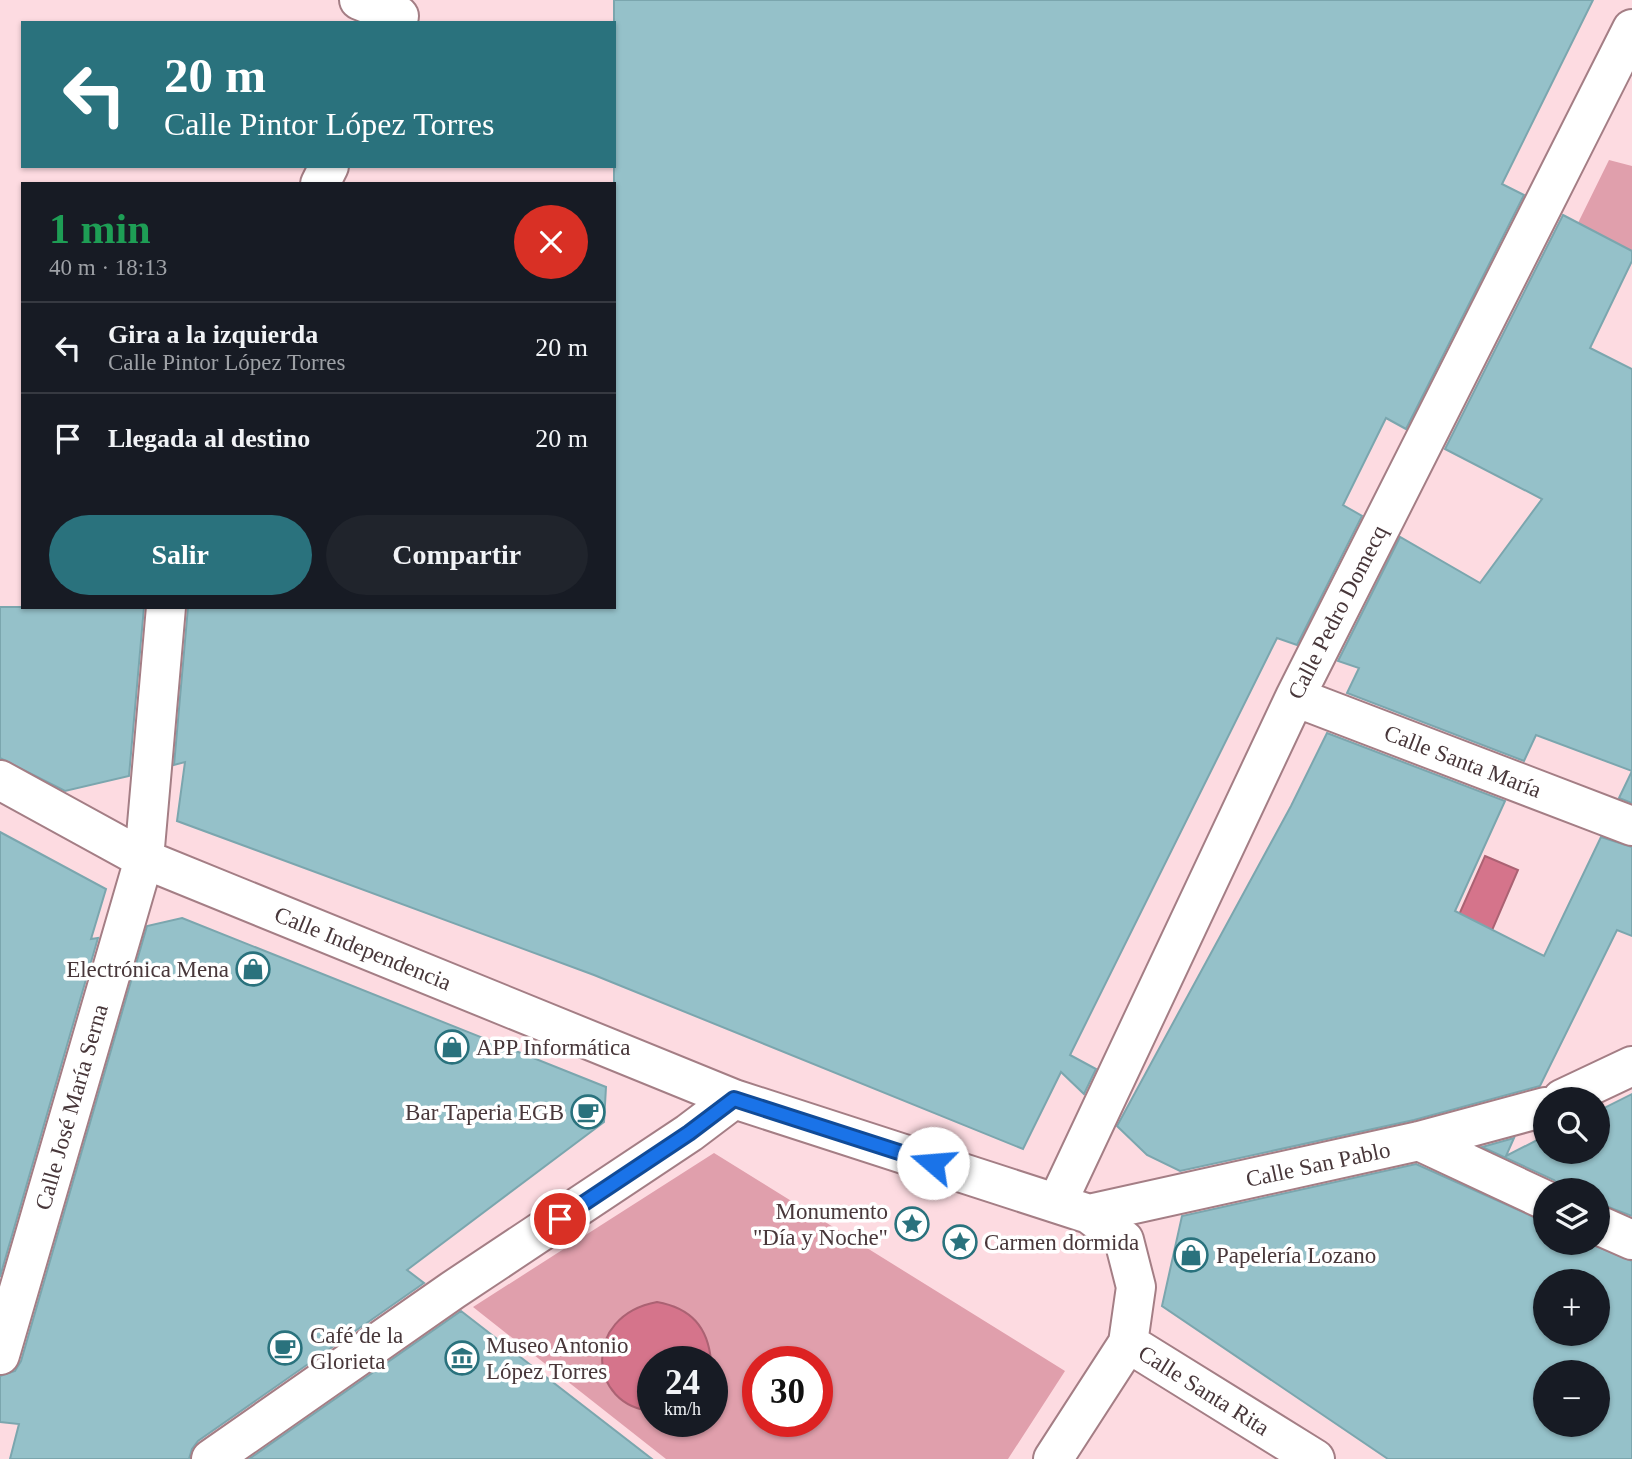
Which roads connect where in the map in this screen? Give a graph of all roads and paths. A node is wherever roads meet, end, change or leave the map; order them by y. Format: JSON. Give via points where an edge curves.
{"nodes":[{"id":1,"x":359,"y":0,"type":"edge"},
{"id":2,"x":400,"y":13,"type":"edge"},
{"id":3,"x":1632,"y":29,"type":"edge"},
{"id":4,"x":1619,"y":87,"type":"edge"},
{"id":5,"x":166,"y":609,"type":"edge"},
{"id":6,"x":1295,"y":697,"type":"junction"},
{"id":7,"x":0,"y":780,"type":"edge"},
{"id":8,"x":1632,"y":826,"type":"edge"},
{"id":9,"x":144,"y":859,"type":"junction"},
{"id":10,"x":1632,"y":1066,"type":"edge"},
{"id":11,"x":1587,"y":1087,"type":"edge"},
{"id":12,"x":734,"y":1099,"type":"junction"},
{"id":13,"x":1533,"y":1110,"type":"edge"},
{"id":14,"x":1419,"y":1141,"type":"junction"},
{"id":15,"x":1533,"y":1194,"type":"edge"},
{"id":16,"x":1073,"y":1209,"type":"junction"},
{"id":17,"x":1610,"y":1230,"type":"edge"},
{"id":18,"x":1632,"y":1240,"type":"edge"},
{"id":19,"x":1128,"y":1343,"type":"junction"},
{"id":20,"x":0,"y":1355,"type":"edge"},
{"id":21,"x":211,"y":1459,"type":"edge"},
{"id":22,"x":1053,"y":1459,"type":"edge"},
{"id":23,"x":1315,"y":1459,"type":"edge"}],
"edges":[{"from":1,"to":2,"type":"street"},
{"from":3,"to":4,"type":"street","name":"Calle Pedro Domecq"},
{"from":4,"to":6,"type":"street","name":"Calle Pedro Domecq"},
{"from":5,"to":9,"type":"street","name":"Calle José María Serna"},
{"from":6,"to":8,"type":"street","name":"Calle Santa María"},
{"from":6,"to":16,"type":"street","name":"Calle Pedro Domecq"},
{"from":7,"to":9,"type":"street","name":"Calle Independencia"},
{"from":9,"to":12,"type":"street","name":"Calle Independencia"},
{"from":9,"to":20,"type":"street","name":"Calle José María Serna"},
{"from":10,"to":11,"type":"street"},
{"from":12,"to":16,"type":"street","name":"Calle Independencia"},
{"from":12,"to":21,"type":"street"},
{"from":13,"to":14,"type":"street","name":"Calle San Pablo"},
{"from":14,"to":15,"type":"street"},
{"from":14,"to":16,"type":"street","name":"Calle San Pablo"},
{"from":16,"to":19,"type":"street","via":[[1124,1240],[1136,1287]]},
{"from":17,"to":18,"type":"street"},
{"from":19,"to":22,"type":"street"},
{"from":19,"to":23,"type":"street","name":"Calle Santa Rita"}]}
